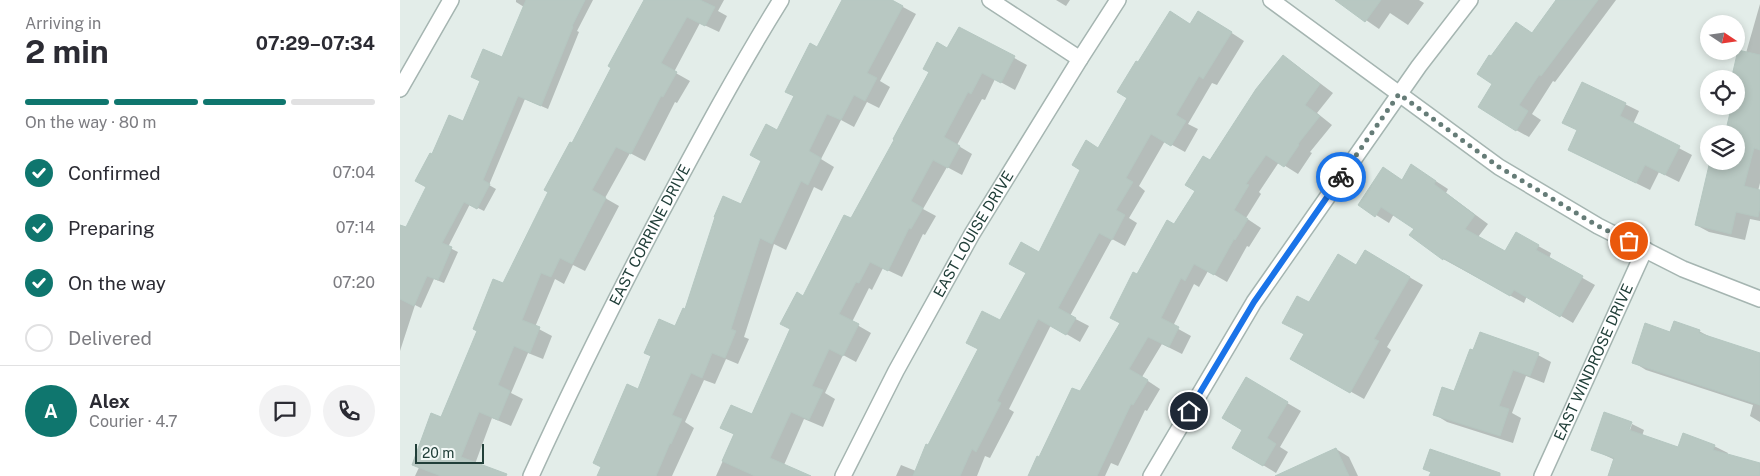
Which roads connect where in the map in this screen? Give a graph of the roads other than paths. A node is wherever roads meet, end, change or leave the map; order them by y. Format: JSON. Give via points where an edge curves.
{"nodes":[{"id":1,"x":451,"y":0,"type":"edge"},
{"id":2,"x":781,"y":0,"type":"edge"},
{"id":3,"x":990,"y":0,"type":"edge"},
{"id":4,"x":1118,"y":0,"type":"edge"},
{"id":5,"x":1271,"y":0,"type":"edge"},
{"id":6,"x":1470,"y":0,"type":"edge"},
{"id":7,"x":1080,"y":59,"type":"junction"},
{"id":8,"x":400,"y":89,"type":"edge"},
{"id":9,"x":1399,"y":94,"type":"junction"},
{"id":10,"x":1645,"y":249,"type":"junction"},
{"id":11,"x":1760,"y":299,"type":"edge"},
{"id":12,"x":531,"y":476,"type":"edge"},
{"id":13,"x":843,"y":476,"type":"edge"},
{"id":14,"x":1152,"y":476,"type":"edge"},
{"id":15,"x":1542,"y":476,"type":"edge"}],
"edges":[{"from":1,"to":8,"type":"street"},
{"from":2,"to":12,"type":"street","name":"EAST CORRINE DRIVE","via":[[711,119],[631,270]]},
{"from":3,"to":7,"type":"street"},
{"from":4,"to":7,"type":"street","name":"EAST LOUISE DRIVE"},
{"from":5,"to":9,"type":"street"},
{"from":6,"to":9,"type":"street"},
{"from":7,"to":13,"type":"street","name":"EAST LOUISE DRIVE","via":[[972,234],[896,371]]},
{"from":9,"to":10,"type":"street","via":[[1499,167],[1598,226]]},
{"from":9,"to":14,"type":"street","via":[[1254,302]]},
{"from":10,"to":11,"type":"street","via":[[1684,270]]},
{"from":10,"to":15,"type":"street","name":"EAST WINDROSE DRIVE"}]}
